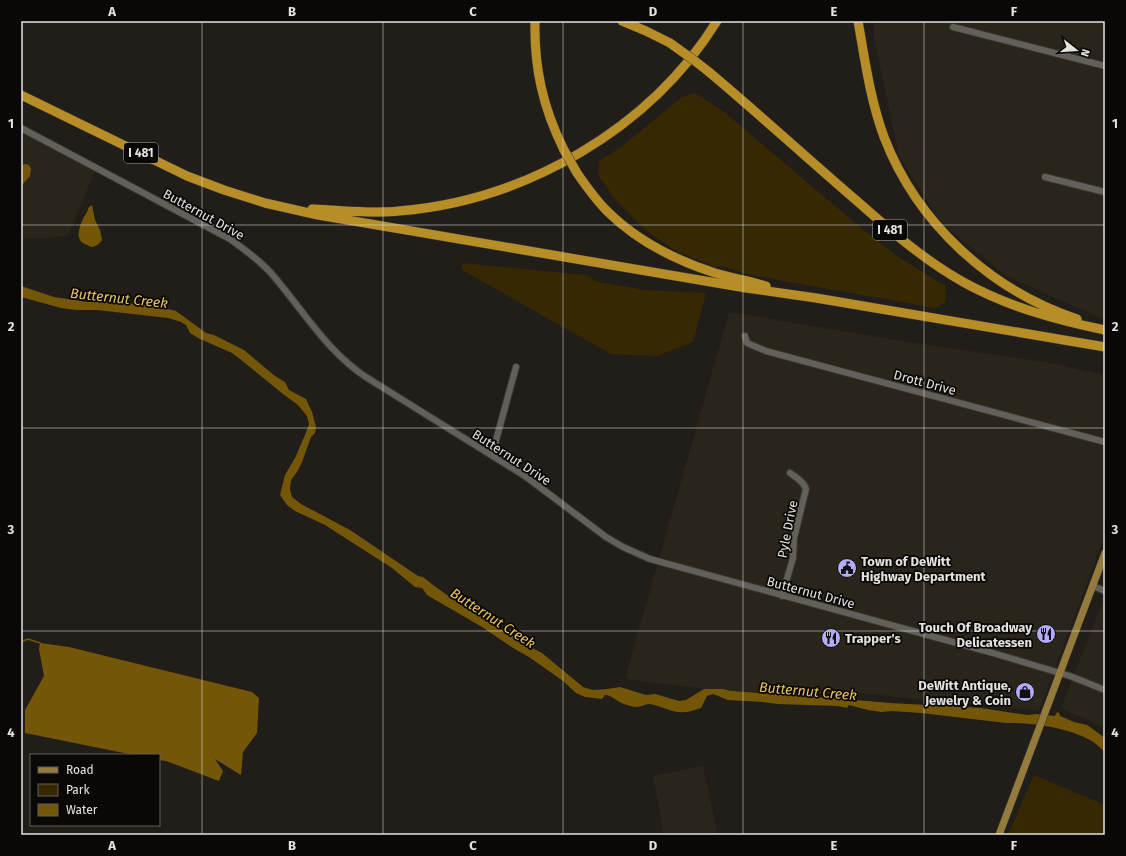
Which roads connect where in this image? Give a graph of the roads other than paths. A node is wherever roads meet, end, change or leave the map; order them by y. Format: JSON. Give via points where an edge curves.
{"nodes":[{"id":1,"x":535,"y":21,"type":"edge"},
{"id":2,"x":622,"y":21,"type":"edge"},
{"id":3,"x":717,"y":21,"type":"edge"},
{"id":4,"x":858,"y":21,"type":"edge"},
{"id":5,"x":953,"y":27,"type":"dead end"},
{"id":6,"x":1105,"y":66,"type":"edge"},
{"id":7,"x":21,"y":95,"type":"edge"},
{"id":8,"x":21,"y":128,"type":"edge"},
{"id":9,"x":1045,"y":176,"type":"dead end"},
{"id":10,"x":1105,"y":192,"type":"edge"},
{"id":11,"x":292,"y":209,"type":"junction"},
{"id":12,"x":816,"y":298,"type":"junction"},
{"id":13,"x":1105,"y":329,"type":"edge"},
{"id":14,"x":745,"y":336,"type":"dead end"},
{"id":15,"x":1105,"y":347,"type":"edge"},
{"id":16,"x":516,"y":367,"type":"dead end"},
{"id":17,"x":1105,"y":442,"type":"edge"},
{"id":18,"x":492,"y":455,"type":"junction"},
{"id":19,"x":790,"y":473,"type":"dead end"},
{"id":20,"x":1105,"y":553,"type":"edge"},
{"id":21,"x":1093,"y":586,"type":"junction"},
{"id":22,"x":1105,"y":591,"type":"edge"},
{"id":23,"x":782,"y":596,"type":"junction"},
{"id":24,"x":1060,"y":673,"type":"junction"},
{"id":25,"x":1105,"y":690,"type":"edge"},
{"id":26,"x":999,"y":835,"type":"edge"}],
"edges":[{"from":1,"to":12,"type":"highway","bridge":true,"via":[[540,84],[555,133],[577,173],[607,211],[647,243],[690,264]]},
{"from":2,"to":13,"type":"highway","number":"I 481","bridge":true,"via":[[670,43],[695,61],[892,232],[948,273],[1014,306],[1064,321]]},
{"from":3,"to":11,"type":"highway","via":[[692,56],[660,93],[620,126],[574,157],[544,172],[492,193],[439,206],[366,212]]},
{"from":4,"to":13,"type":"highway","via":[[870,89],[884,136],[896,165],[928,214],[948,238],[989,274],[1044,306]]},
{"from":5,"to":6,"type":"street"},
{"from":7,"to":11,"type":"highway","number":"I 481","via":[[187,176],[265,203]]},
{"from":8,"to":18,"type":"street","name":"Butternut Drive","via":[[230,238],[269,271],[331,347],[353,367]]},
{"from":9,"to":10,"type":"street"},
{"from":11,"to":12,"type":"highway","number":"I 481","via":[[438,236]]},
{"from":12,"to":15,"type":"highway","number":"I 481"},
{"from":14,"to":17,"type":"street","name":"Drott Drive","via":[[747,344],[766,351]]},
{"from":16,"to":18,"type":"street"},
{"from":18,"to":23,"type":"street","name":"Butternut Drive","via":[[525,476],[606,537],[636,554]]},
{"from":19,"to":23,"type":"street","name":"Pyle Drive","via":[[806,489],[794,538],[793,558]]},
{"from":20,"to":21,"type":"main road"},
{"from":21,"to":22,"type":"street"},
{"from":21,"to":24,"type":"main road"},
{"from":23,"to":24,"type":"street","name":"Butternut Drive"},
{"from":24,"to":25,"type":"street","name":"Butternut Drive"},
{"from":24,"to":26,"type":"main road"}]}
